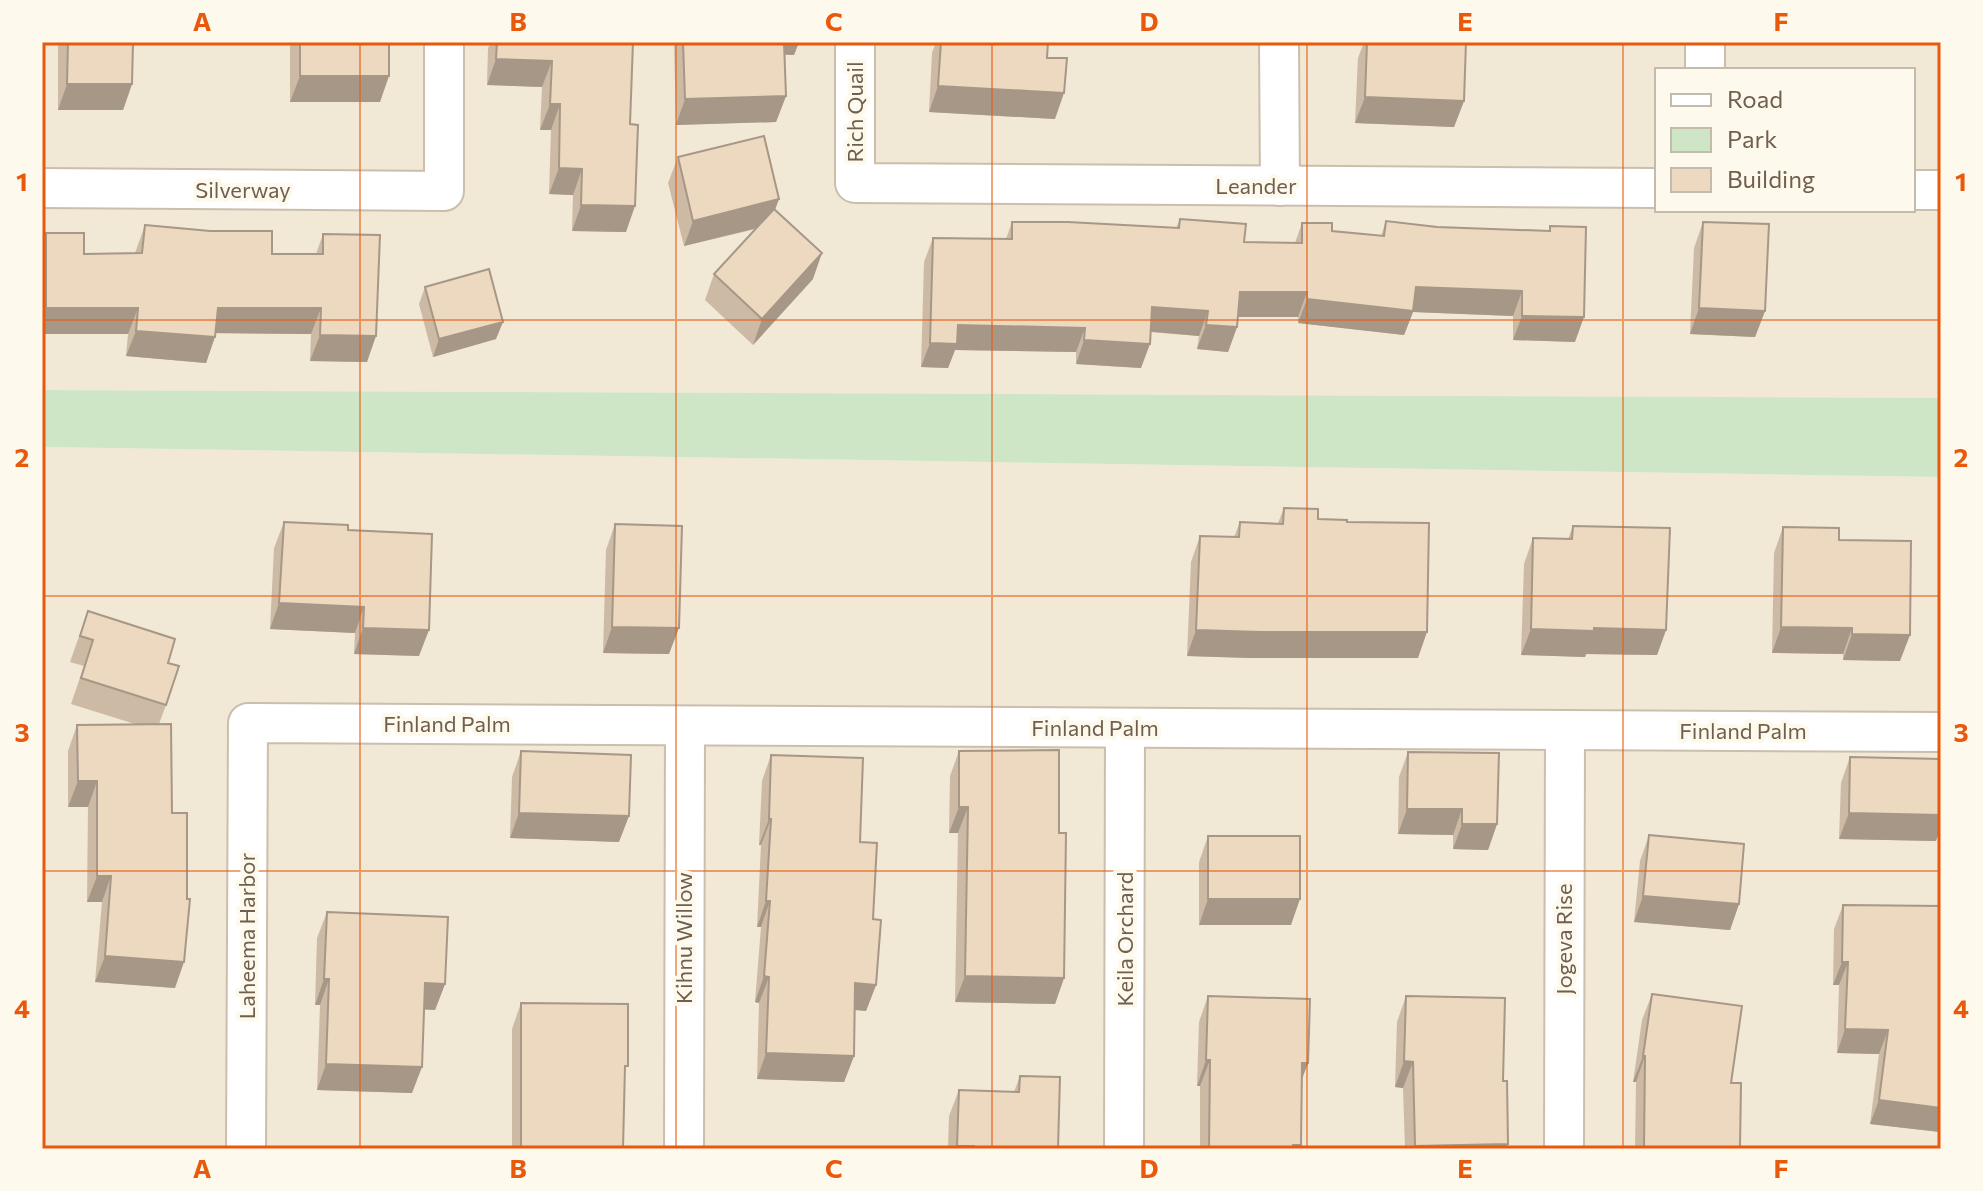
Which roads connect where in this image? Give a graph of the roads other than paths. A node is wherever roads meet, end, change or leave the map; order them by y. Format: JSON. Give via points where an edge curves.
{"nodes":[{"id":1,"x":444,"y":42,"type":"edge"},
{"id":2,"x":855,"y":42,"type":"edge"},
{"id":3,"x":1279,"y":42,"type":"edge"},
{"id":4,"x":1705,"y":42,"type":"edge"},
{"id":5,"x":1705,"y":68,"type":"edge"},
{"id":6,"x":855,"y":183,"type":"joint"},
{"id":7,"x":1280,"y":186,"type":"junction"},
{"id":8,"x":42,"y":188,"type":"edge"},
{"id":9,"x":1655,"y":188,"type":"edge"},
{"id":10,"x":1915,"y":190,"type":"edge"},
{"id":11,"x":1941,"y":190,"type":"edge"},
{"id":12,"x":248,"y":723,"type":"joint"},
{"id":13,"x":685,"y":726,"type":"junction"},
{"id":14,"x":1125,"y":729,"type":"junction"},
{"id":15,"x":1565,"y":730,"type":"junction"},
{"id":16,"x":1941,"y":732,"type":"edge"},
{"id":17,"x":246,"y":1149,"type":"edge"},
{"id":18,"x":684,"y":1149,"type":"edge"},
{"id":19,"x":1124,"y":1149,"type":"edge"},
{"id":20,"x":1564,"y":1149,"type":"edge"}],
"edges":[{"from":1,"to":8,"type":"street","name":"Silverway","via":[[444,191]]},
{"from":2,"to":6,"type":"street","name":"Rich Quail"},
{"from":3,"to":7,"type":"street"},
{"from":4,"to":5,"type":"street"},
{"from":6,"to":7,"type":"street","name":"Leander"},
{"from":7,"to":9,"type":"street","name":"Leander"},
{"from":10,"to":11,"type":"street"},
{"from":12,"to":13,"type":"street","name":"Finland Palm"},
{"from":12,"to":17,"type":"street","name":"Laheema Harbor"},
{"from":13,"to":14,"type":"street","name":"Finland Palm"},
{"from":13,"to":18,"type":"street","name":"Kihnu Willow"},
{"from":14,"to":15,"type":"street","name":"Finland Palm"},
{"from":14,"to":19,"type":"street","name":"Keila Orchard"},
{"from":15,"to":16,"type":"street","name":"Finland Palm"},
{"from":15,"to":20,"type":"street","name":"Jogeva Rise"}]}
